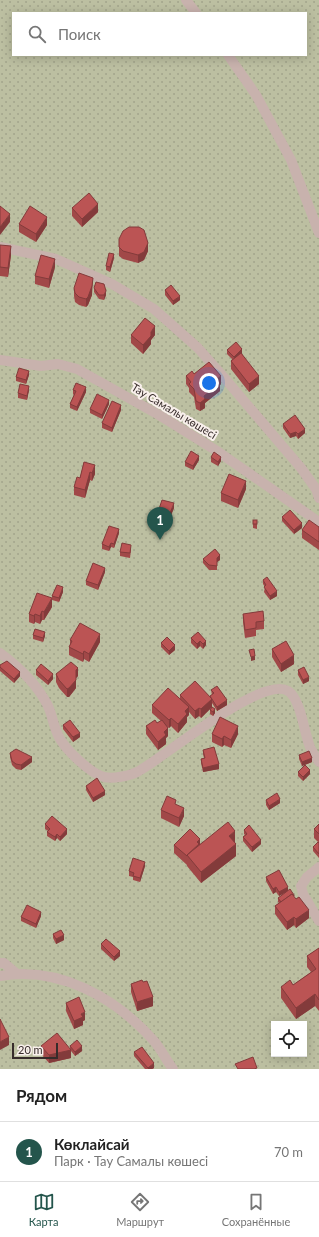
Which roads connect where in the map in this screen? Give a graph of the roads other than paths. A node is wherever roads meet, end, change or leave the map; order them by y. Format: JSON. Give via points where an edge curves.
{"nodes":[{"id":1,"x":186,"y":0,"type":"edge"},
{"id":2,"x":195,"y":12,"type":"edge"},
{"id":3,"x":229,"y":56,"type":"edge"},
{"id":4,"x":319,"y":233,"type":"edge"},
{"id":5,"x":0,"y":247,"type":"edge"},
{"id":6,"x":0,"y":360,"type":"edge"},
{"id":7,"x":319,"y":498,"type":"edge"},
{"id":8,"x":319,"y":522,"type":"edge"},
{"id":9,"x":0,"y":653,"type":"edge"},
{"id":10,"x":319,"y":762,"type":"edge"},
{"id":11,"x":319,"y":867,"type":"edge"},
{"id":12,"x":319,"y":921,"type":"edge"},
{"id":13,"x":0,"y":963,"type":"edge"},
{"id":14,"x":16,"y":974,"type":"junction"},
{"id":15,"x":0,"y":976,"type":"edge"},
{"id":16,"x":173,"y":1069,"type":"edge"}],
"edges":[{"from":1,"to":2,"type":"street"},
{"from":3,"to":4,"type":"street","via":[[256,95],[291,160]]},
{"from":5,"to":7,"type":"street","via":[[56,259],[112,284],[154,309],[182,332],[227,381],[301,468],[316,489]]},
{"from":6,"to":8,"type":"street","name":"Тау Самалы көшесі","via":[[41,366],[58,364],[77,369],[211,447]]},
{"from":9,"to":10,"type":"street","via":[[28,676],[47,704],[58,737],[82,764],[104,777],[136,773],[249,698],[269,689],[279,688],[292,695],[310,747]]},
{"from":11,"to":12,"type":"street","via":[[301,886]]},
{"from":13,"to":14,"type":"street","via":[[4,963]]},
{"from":14,"to":15,"type":"street"},
{"from":14,"to":16,"type":"street","via":[[37,974],[62,979],[94,992],[137,1024],[155,1042]]}]}
